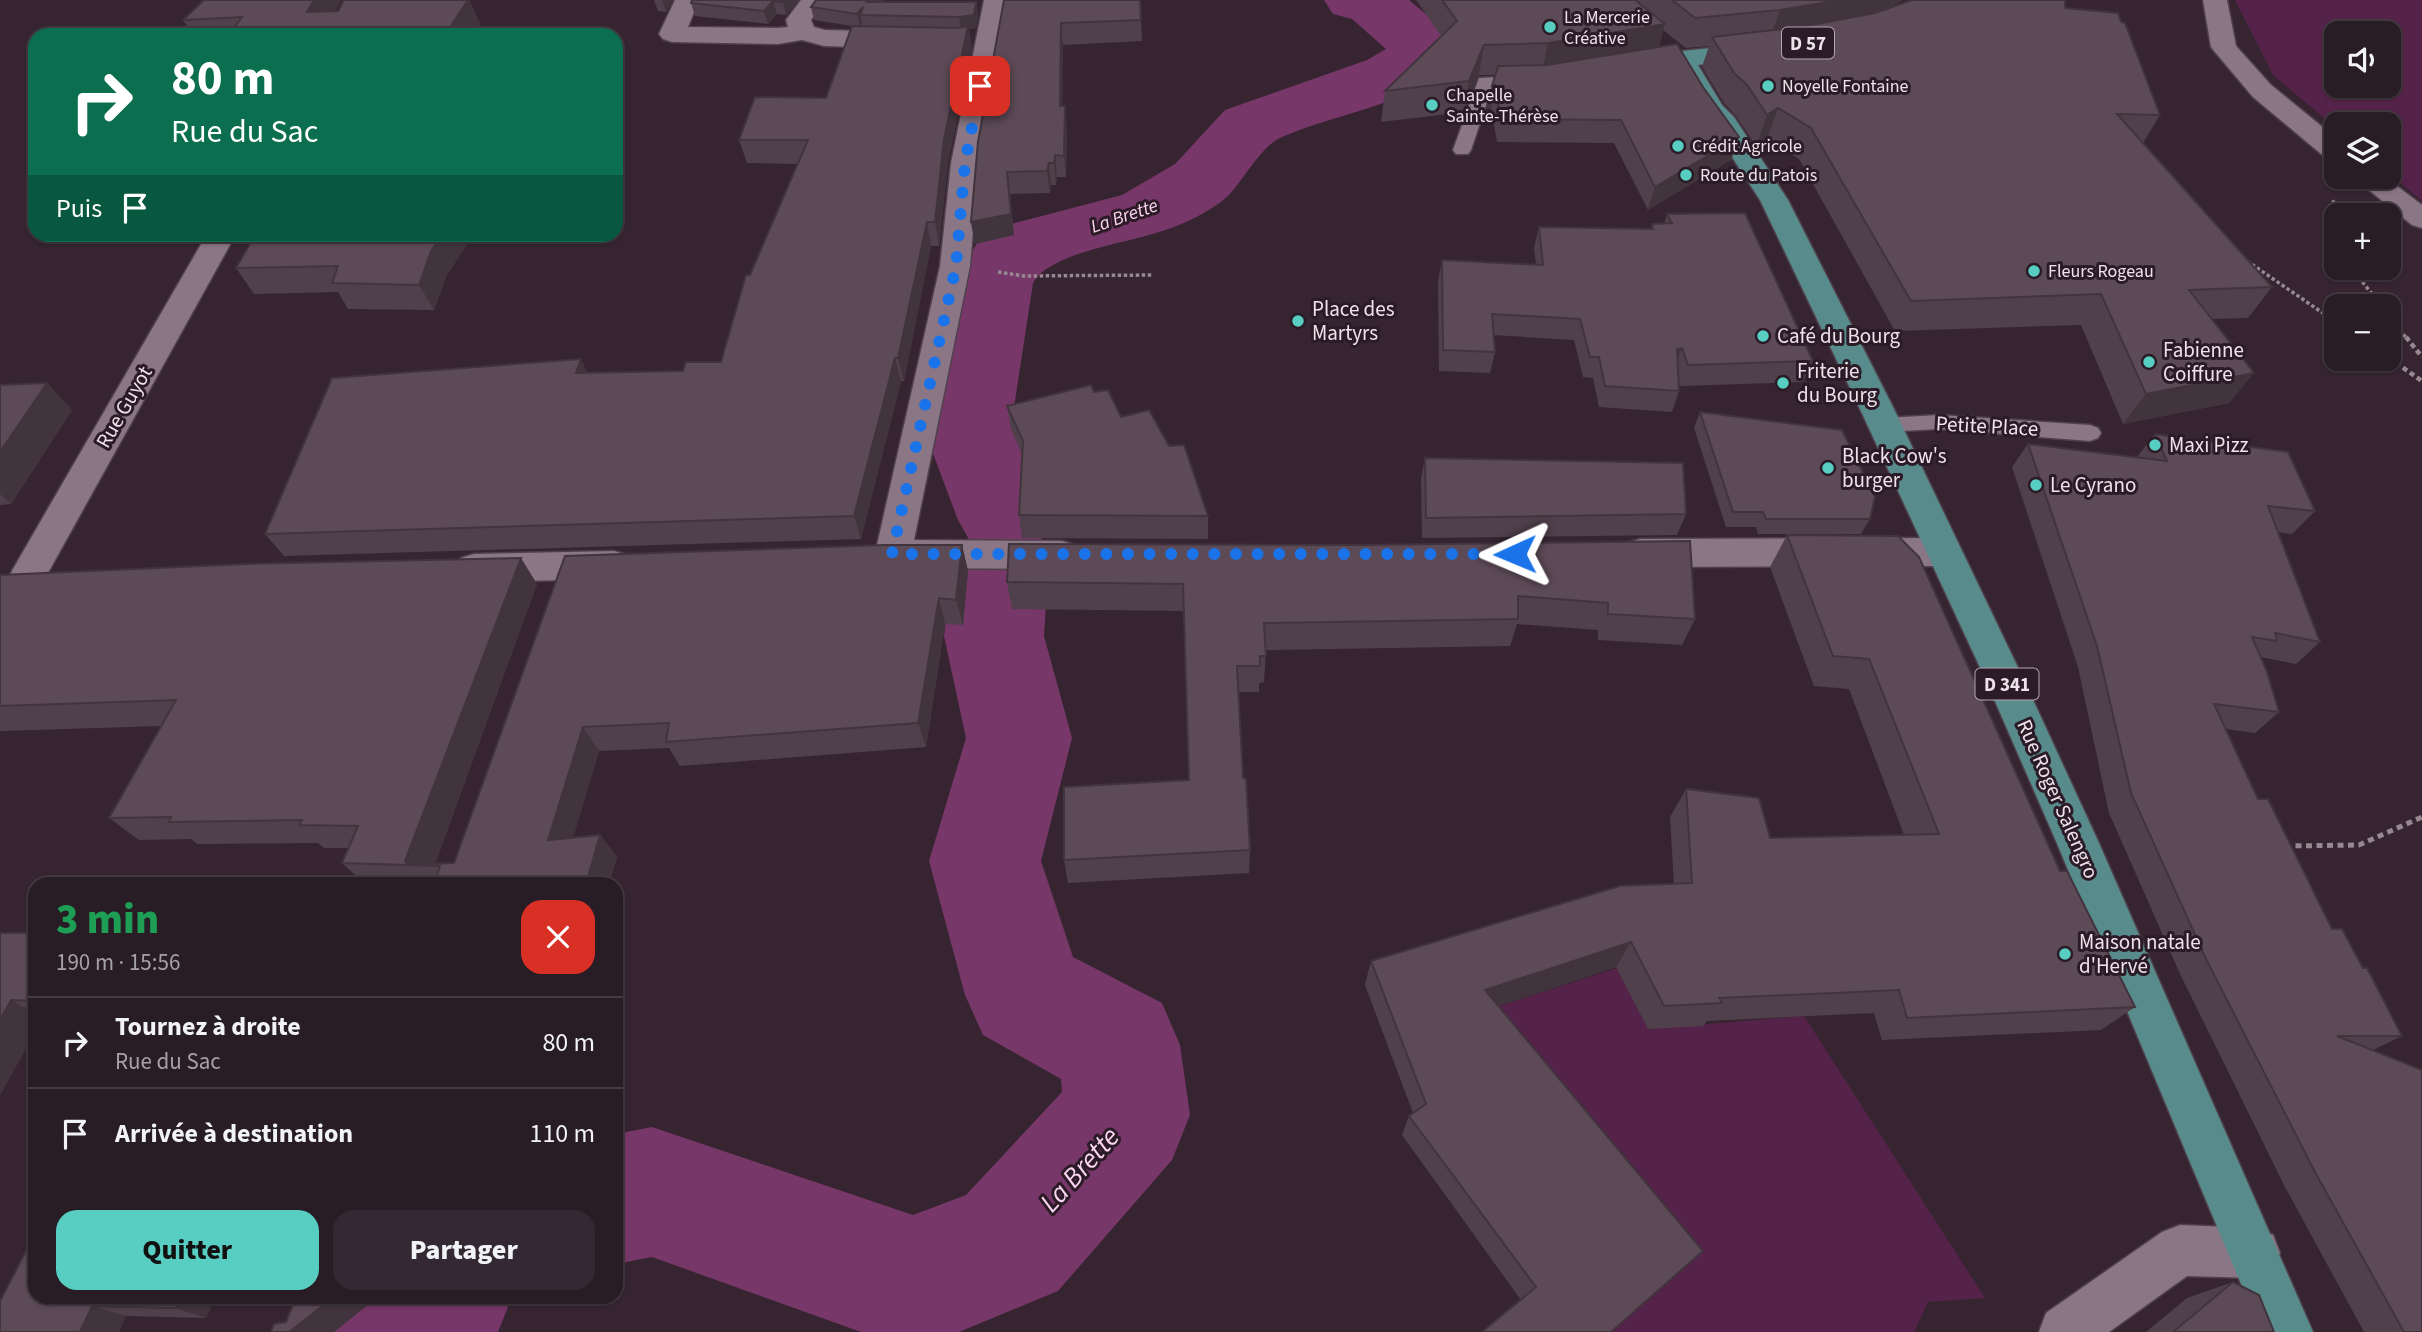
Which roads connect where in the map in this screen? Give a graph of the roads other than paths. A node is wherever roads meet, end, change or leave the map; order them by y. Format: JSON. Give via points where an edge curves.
{"nodes":[{"id":1,"x":687,"y":0,"type":"edge"},
{"id":2,"x":814,"y":0,"type":"edge"},
{"id":3,"x":996,"y":0,"type":"edge"},
{"id":4,"x":2215,"y":0,"type":"edge"},
{"id":5,"x":803,"y":32,"type":"junction"},
{"id":6,"x":920,"y":40,"type":"edge"},
{"id":7,"x":1782,"y":47,"type":"edge"},
{"id":8,"x":1676,"y":60,"type":"joint"},
{"id":9,"x":1542,"y":81,"type":"edge"},
{"id":10,"x":2324,"y":142,"type":"edge"},
{"id":11,"x":1462,"y":150,"type":"dead end"},
{"id":12,"x":2383,"y":189,"type":"edge"},
{"id":13,"x":2422,"y":219,"type":"edge"},
{"id":14,"x":217,"y":242,"type":"edge"},
{"id":15,"x":1884,"y":425,"type":"junction"},
{"id":16,"x":2090,"y":433,"type":"dead end"},
{"id":17,"x":1943,"y":551,"type":"junction"},
{"id":18,"x":1602,"y":553,"type":"edge"},
{"id":19,"x":1097,"y":555,"type":"edge"},
{"id":20,"x":647,"y":563,"type":"edge"},
{"id":21,"x":565,"y":566,"type":"junction"},
{"id":22,"x":441,"y":569,"type":"edge"},
{"id":23,"x":68,"y":578,"type":"edge"},
{"id":24,"x":13,"y":579,"type":"edge"},
{"id":25,"x":552,"y":604,"type":"edge"},
{"id":26,"x":2255,"y":1253,"type":"junction"},
{"id":27,"x":2065,"y":1332,"type":"edge"},
{"id":28,"x":2287,"y":1332,"type":"edge"}],
"edges":[{"from":1,"to":5,"type":"street","via":[[672,34],[778,36]]},
{"from":2,"to":5,"type":"street","via":[[798,20]]},
{"from":3,"to":19,"type":"street","via":[[975,38],[956,266],[879,555]]},
{"from":4,"to":10,"type":"street","via":[[2224,47],[2262,91]]},
{"from":5,"to":6,"type":"street","via":[[824,38]]},
{"from":7,"to":8,"type":"main road","number":"D 57"},
{"from":8,"to":15,"type":"main road","name":"Rue Roger Salengro","number":"D 341","via":[[1774,200]]},
{"from":9,"to":11,"type":"lane","via":[[1485,82]]},
{"from":12,"to":13,"type":"street"},
{"from":14,"to":24,"type":"street","name":"Rue Guyot"},
{"from":15,"to":16,"type":"lane","name":"Petite Place","via":[[1939,422]]},
{"from":15,"to":17,"type":"main road","name":"Rue Roger Salengro","number":"D 341"},
{"from":17,"to":18,"type":"street"},
{"from":17,"to":26,"type":"main road","name":"Rue Roger Salengro","number":"D 341","via":[[2071,828]]},
{"from":20,"to":21,"type":"street"},
{"from":21,"to":22,"type":"street"},
{"from":21,"to":25,"type":"street"},
{"from":23,"to":24,"type":"street"},
{"from":26,"to":27,"type":"street","via":[[2180,1250]]},
{"from":26,"to":28,"type":"main road","name":"Rue Roger Salengro","number":"D 341"}]}
